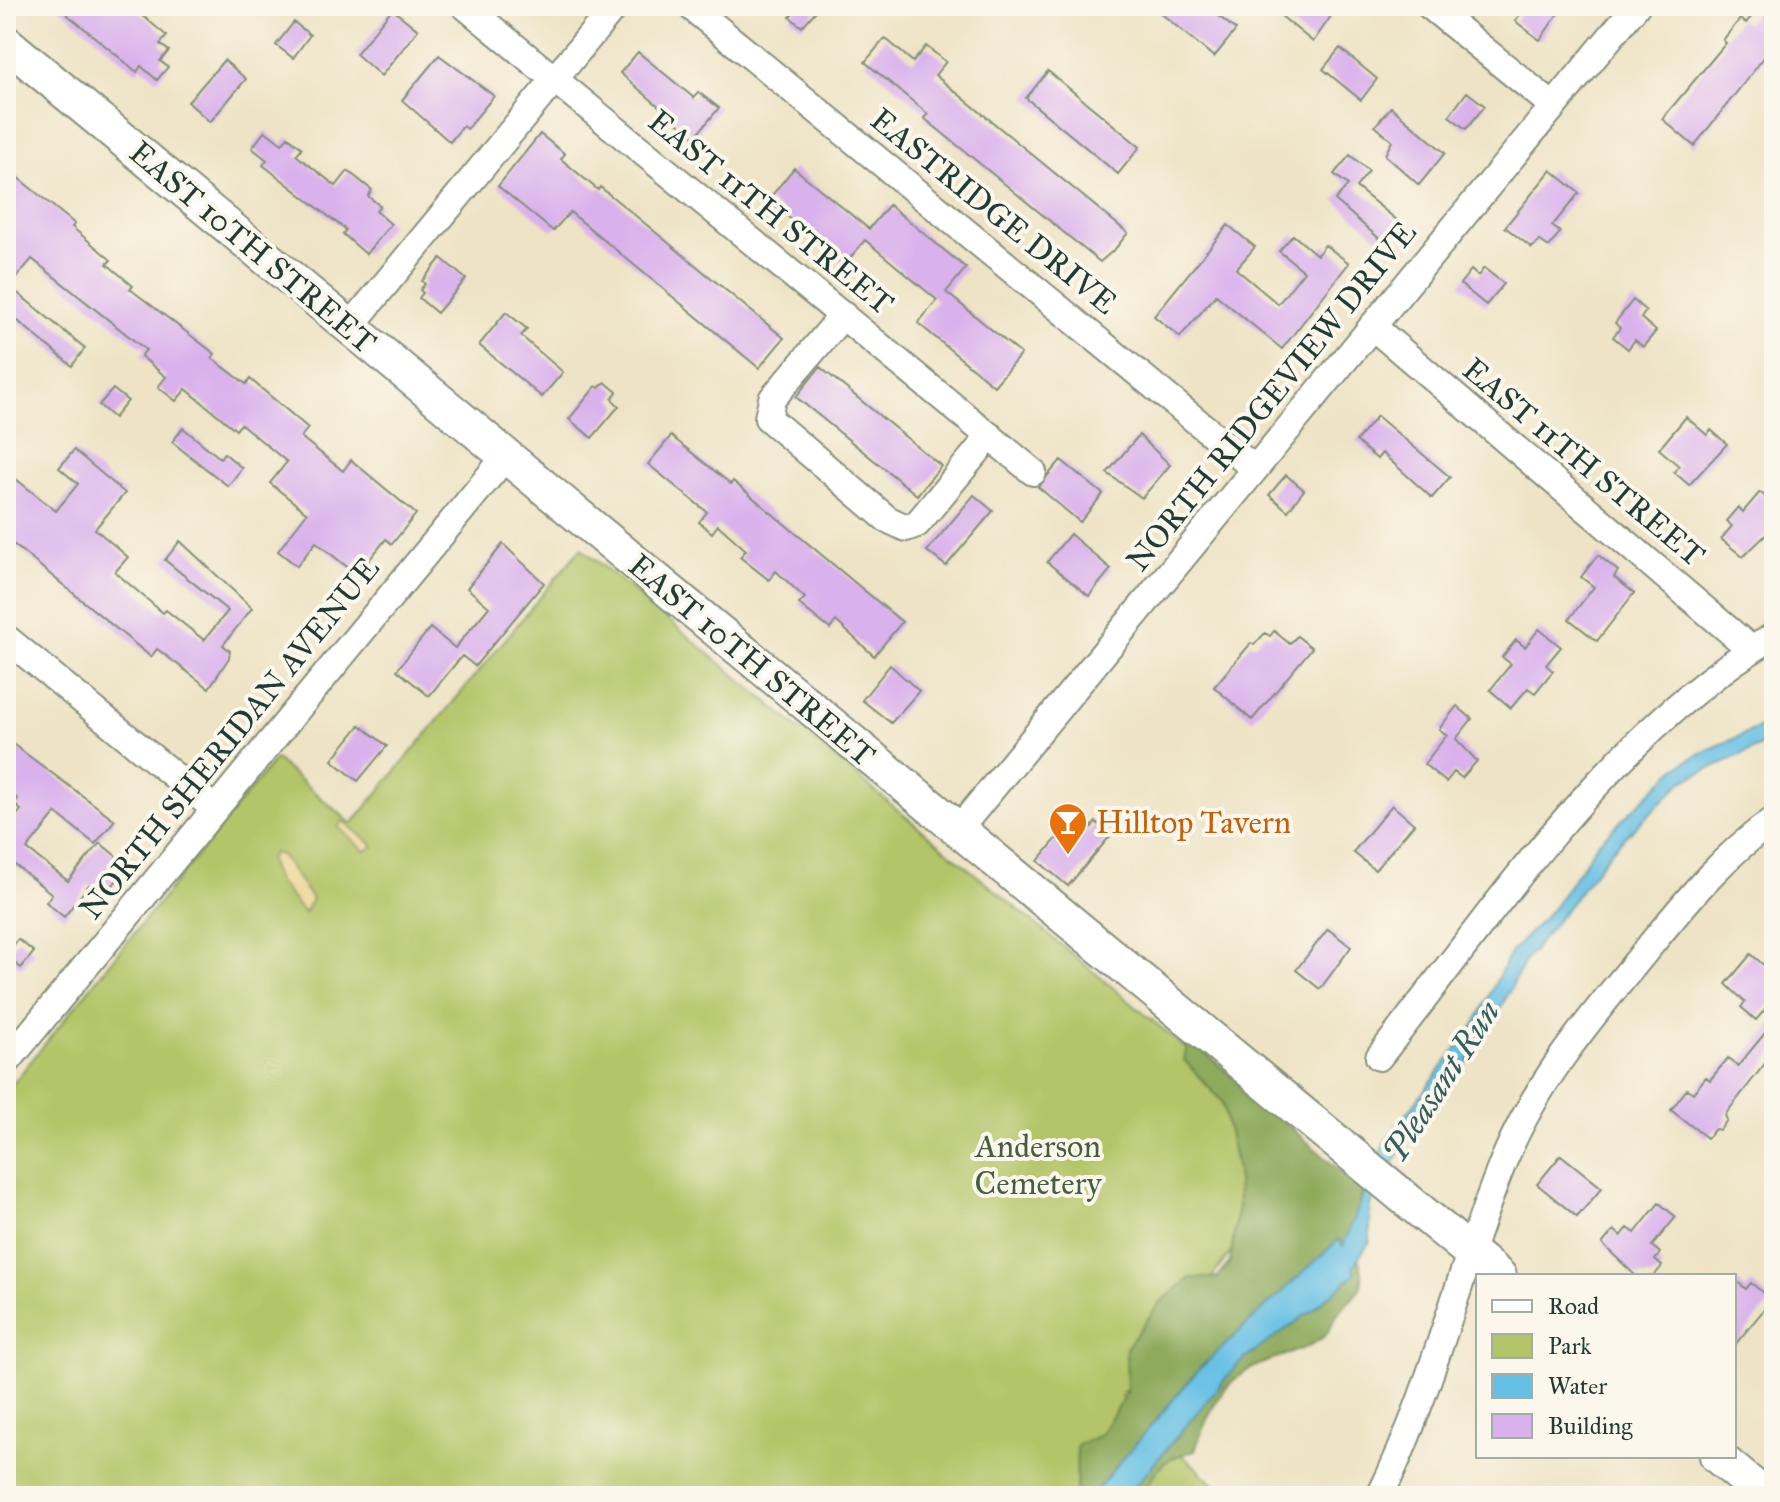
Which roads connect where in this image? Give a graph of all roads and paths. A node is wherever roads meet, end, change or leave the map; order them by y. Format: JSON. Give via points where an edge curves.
{"nodes":[{"id":1,"x":465,"y":6,"type":"edge"},
{"id":2,"x":615,"y":6,"type":"edge"},
{"id":3,"x":690,"y":6,"type":"edge"},
{"id":4,"x":1430,"y":6,"type":"edge"},
{"id":5,"x":1636,"y":6,"type":"edge"},
{"id":6,"x":6,"y":43,"type":"edge"},
{"id":7,"x":554,"y":79,"type":"junction"},
{"id":8,"x":1553,"y":106,"type":"junction"},
{"id":9,"x":843,"y":315,"type":"junction"},
{"id":10,"x":1372,"y":326,"type":"junction"},
{"id":11,"x":350,"y":327,"type":"junction"},
{"id":12,"x":990,"y":436,"type":"junction"},
{"id":13,"x":506,"y":456,"type":"junction"},
{"id":14,"x":1255,"y":469,"type":"junction"},
{"id":15,"x":1033,"y":472,"type":"dead end"},
{"id":16,"x":6,"y":638,"type":"edge"},
{"id":17,"x":1763,"y":643,"type":"edge"},
{"id":18,"x":215,"y":809,"type":"junction"},
{"id":19,"x":1774,"y":820,"type":"edge"},
{"id":20,"x":958,"y":830,"type":"junction"},
{"id":21,"x":1379,"y":1057,"type":"dead end"},
{"id":22,"x":6,"y":1063,"type":"edge"},
{"id":23,"x":1473,"y":1254,"type":"junction"},
{"id":24,"x":1497,"y":1274,"type":"edge"},
{"id":25,"x":1719,"y":1458,"type":"edge"},
{"id":26,"x":1380,"y":1496,"type":"edge"},
{"id":27,"x":1765,"y":1496,"type":"edge"}],
"edges":[{"from":1,"to":7,"type":"street","name":"EAST 11TH STREET"},
{"from":2,"to":7,"type":"street"},
{"from":3,"to":14,"type":"street","name":"EASTRIDGE DRIVE"},
{"from":4,"to":8,"type":"street"},
{"from":5,"to":8,"type":"street","name":"NORTH RIDGEVIEW DRIVE"},
{"from":6,"to":11,"type":"main road","name":"EAST 10TH STREET"},
{"from":7,"to":9,"type":"street","name":"EAST 11TH STREET"},
{"from":7,"to":11,"type":"street"},
{"from":8,"to":10,"type":"street","name":"NORTH RIDGEVIEW DRIVE"},
{"from":9,"to":12,"type":"street","name":"EAST 11TH STREET"},
{"from":9,"to":12,"type":"street","via":[[772,399],[768,418],[887,519],[906,528],[917,524]]},
{"from":10,"to":14,"type":"street","name":"NORTH RIDGEVIEW DRIVE"},
{"from":10,"to":17,"type":"street","name":"EAST 11TH STREET"},
{"from":11,"to":13,"type":"main road","name":"EAST 10TH STREET"},
{"from":12,"to":15,"type":"street","name":"EAST 11TH STREET"},
{"from":13,"to":18,"type":"street","name":"NORTH SHERIDAN AVENUE"},
{"from":13,"to":20,"type":"main road","name":"EAST 10TH STREET"},
{"from":14,"to":20,"type":"street","name":"NORTH RIDGEVIEW DRIVE"},
{"from":16,"to":18,"type":"street"},
{"from":17,"to":21,"type":"street","via":[[1678,707],[1607,775]]},
{"from":18,"to":22,"type":"street","name":"NORTH SHERIDAN AVENUE"},
{"from":19,"to":23,"type":"street","via":[[1700,884],[1561,1056],[1509,1150]]},
{"from":20,"to":23,"type":"main road","name":"EAST 10TH STREET"},
{"from":23,"to":24,"type":"main road","name":"EAST 10TH STREET"},
{"from":23,"to":26,"type":"street"},
{"from":25,"to":27,"type":"main road"}]}
